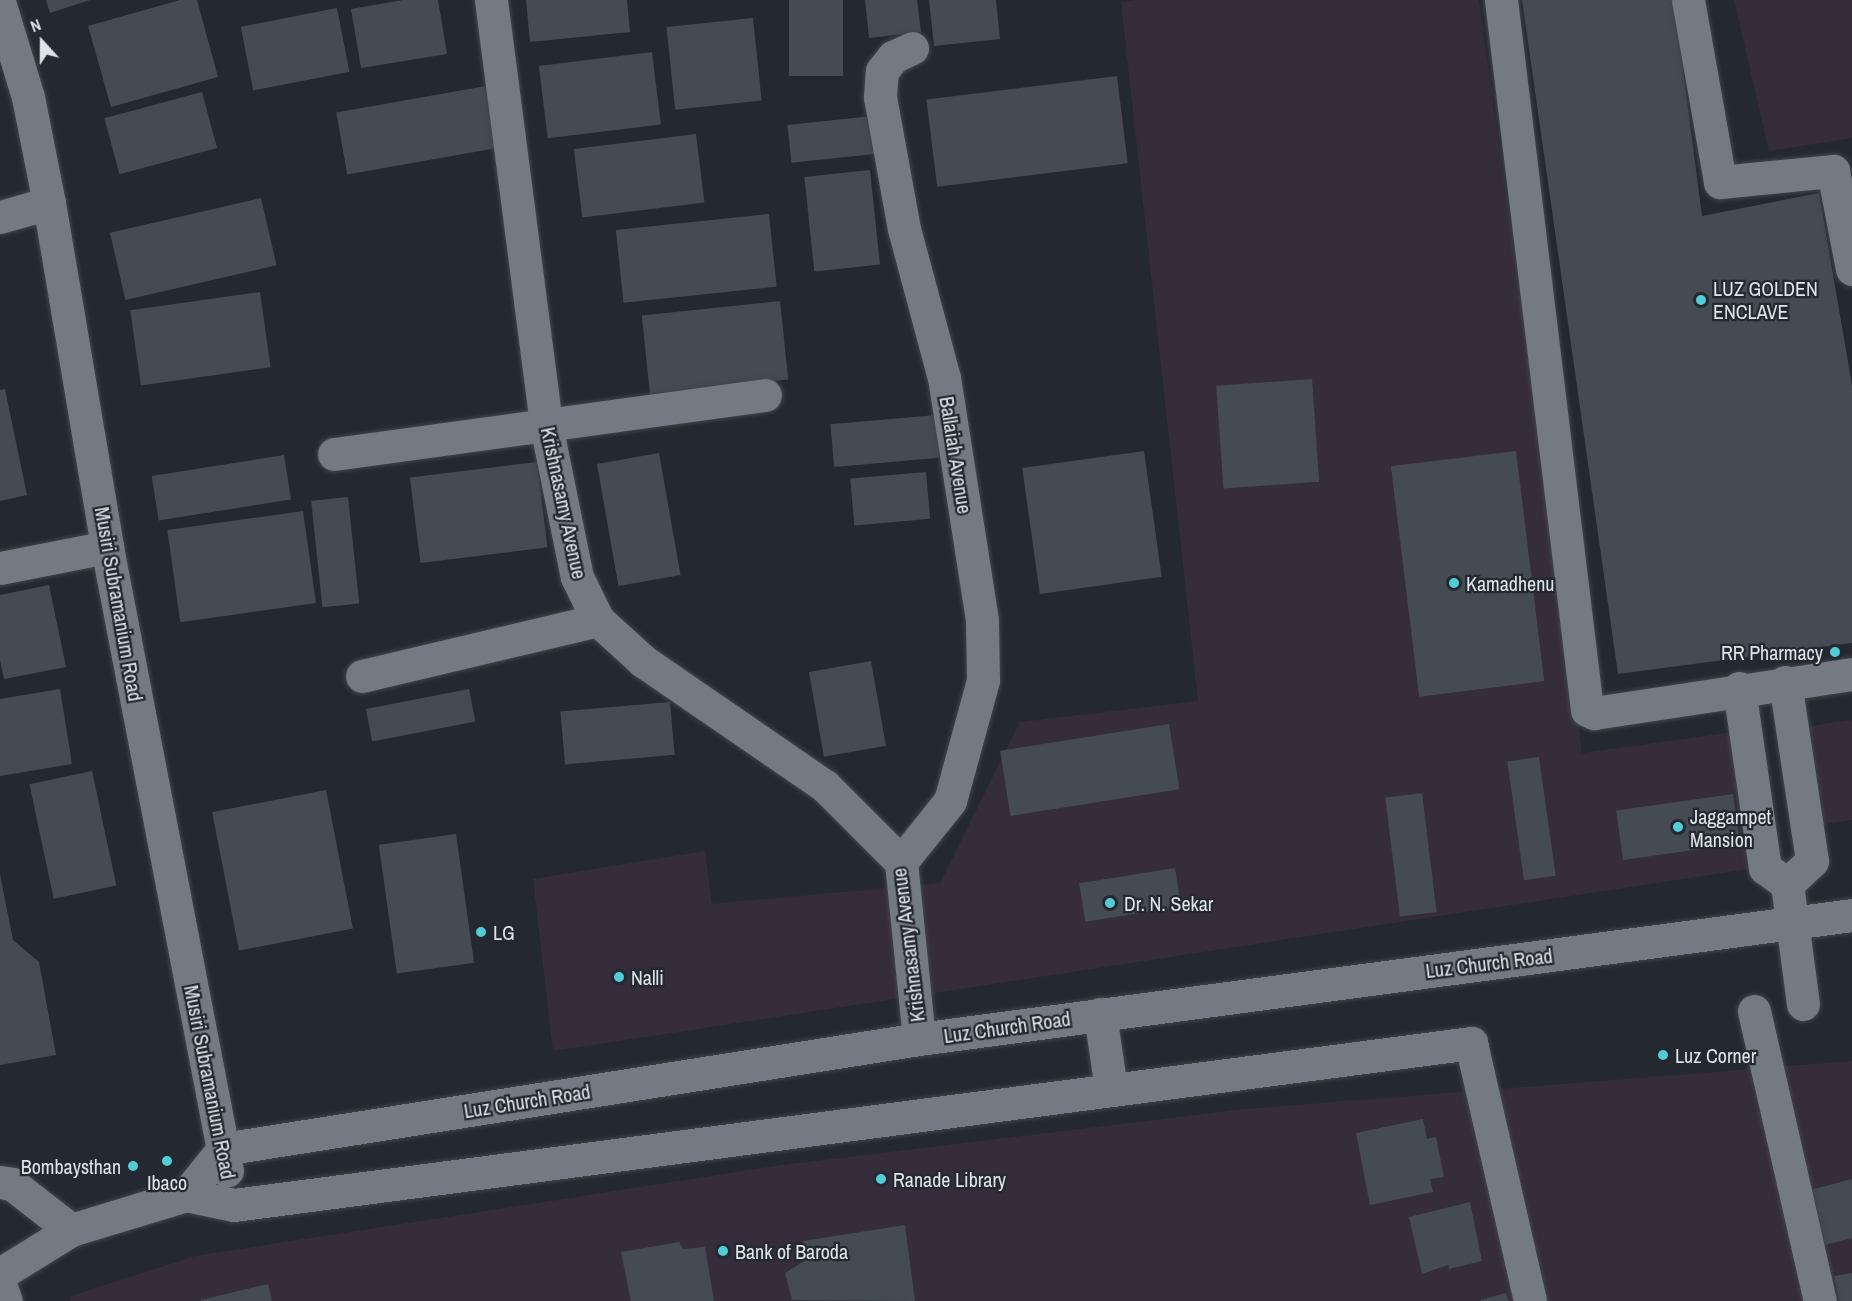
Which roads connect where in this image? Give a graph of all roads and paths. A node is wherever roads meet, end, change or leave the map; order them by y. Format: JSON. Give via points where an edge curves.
{"nodes":[{"id":1,"x":491,"y":0,"type":"edge"},
{"id":2,"x":1501,"y":0,"type":"edge"},
{"id":3,"x":1688,"y":0,"type":"edge"},
{"id":4,"x":0,"y":5,"type":"edge"},
{"id":5,"x":912,"y":48,"type":"dead end"},
{"id":6,"x":49,"y":203,"type":"junction"},
{"id":7,"x":0,"y":218,"type":"edge"},
{"id":8,"x":1852,"y":269,"type":"edge"},
{"id":9,"x":765,"y":395,"type":"dead end"},
{"id":10,"x":546,"y":425,"type":"junction"},
{"id":11,"x":334,"y":454,"type":"dead end"},
{"id":12,"x":107,"y":547,"type":"junction"},
{"id":13,"x":0,"y":568,"type":"edge"},
{"id":14,"x":598,"y":620,"type":"junction"},
{"id":15,"x":1852,"y":674,"type":"edge"},
{"id":16,"x":362,"y":676,"type":"dead end"},
{"id":17,"x":1785,"y":682,"type":"junction"},
{"id":18,"x":1739,"y":688,"type":"junction"},
{"id":19,"x":901,"y":862,"type":"junction"},
{"id":20,"x":1787,"y":884,"type":"junction"},
{"id":21,"x":1852,"y":915,"type":"edge"},
{"id":22,"x":1791,"y":924,"type":"junction"},
{"id":23,"x":1803,"y":1004,"type":"dead end"},
{"id":24,"x":1754,"y":1011,"type":"dead end"},
{"id":25,"x":1100,"y":1014,"type":"junction"},
{"id":26,"x":919,"y":1039,"type":"junction"},
{"id":27,"x":1112,"y":1089,"type":"junction"},
{"id":28,"x":223,"y":1149,"type":"junction"},
{"id":29,"x":0,"y":1182,"type":"edge"},
{"id":30,"x":186,"y":1195,"type":"junction"},
{"id":31,"x":234,"y":1205,"type":"junction"},
{"id":32,"x":71,"y":1230,"type":"junction"},
{"id":33,"x":0,"y":1274,"type":"edge"},
{"id":34,"x":0,"y":1284,"type":"edge"},
{"id":35,"x":6,"y":1301,"type":"edge"},
{"id":36,"x":1530,"y":1301,"type":"edge"},
{"id":37,"x":1820,"y":1301,"type":"edge"}],
"edges":[{"from":1,"to":10,"type":"street","name":"Krishnasamy Avenue"},
{"from":2,"to":18,"type":"street","via":[[1583,701],[1587,710],[1594,713]]},
{"from":3,"to":8,"type":"street","via":[[1720,182],[1833,171]]},
{"from":4,"to":6,"type":"street","name":"Musiri Subramanium Road","via":[[28,97]]},
{"from":5,"to":19,"type":"street","name":"Ballaiah Avenue","via":[[893,57],[882,70],[880,97],[904,229],[944,378],[982,620],[983,680],[950,801]]},
{"from":6,"to":7,"type":"street"},
{"from":6,"to":12,"type":"street","name":"Musiri Subramanium Road"},
{"from":9,"to":10,"type":"street"},
{"from":10,"to":11,"type":"street"},
{"from":10,"to":14,"type":"street","name":"Krishnasamy Avenue","via":[[577,577]]},
{"from":12,"to":13,"type":"street"},
{"from":12,"to":28,"type":"street","name":"Musiri Subramanium Road"},
{"from":14,"to":16,"type":"street"},
{"from":14,"to":19,"type":"street","name":"Krishnasamy Avenue","via":[[643,662],[825,786]]},
{"from":15,"to":17,"type":"street"},
{"from":17,"to":18,"type":"street"},
{"from":17,"to":20,"type":"street","via":[[1812,861]]},
{"from":18,"to":20,"type":"street","via":[[1765,868]]},
{"from":19,"to":26,"type":"street","name":"Krishnasamy Avenue"},
{"from":20,"to":22,"type":"street"},
{"from":21,"to":22,"type":"street","name":"Luz Church Road"},
{"from":22,"to":23,"type":"street"},
{"from":22,"to":25,"type":"street","name":"Luz Church Road"},
{"from":24,"to":37,"type":"street"},
{"from":25,"to":26,"type":"street","name":"Luz Church Road"},
{"from":25,"to":27,"type":"street"},
{"from":26,"to":28,"type":"street","name":"Luz Church Road"},
{"from":27,"to":31,"type":"street"},
{"from":27,"to":36,"type":"street","via":[[1471,1043]]},
{"from":28,"to":30,"type":"street"},
{"from":28,"to":31,"type":"street","name":"Musiri Subramanium Road"},
{"from":29,"to":32,"type":"street","via":[[12,1185]]},
{"from":30,"to":31,"type":"street"},
{"from":30,"to":32,"type":"street"},
{"from":32,"to":33,"type":"street"},
{"from":34,"to":35,"type":"street"}]}
